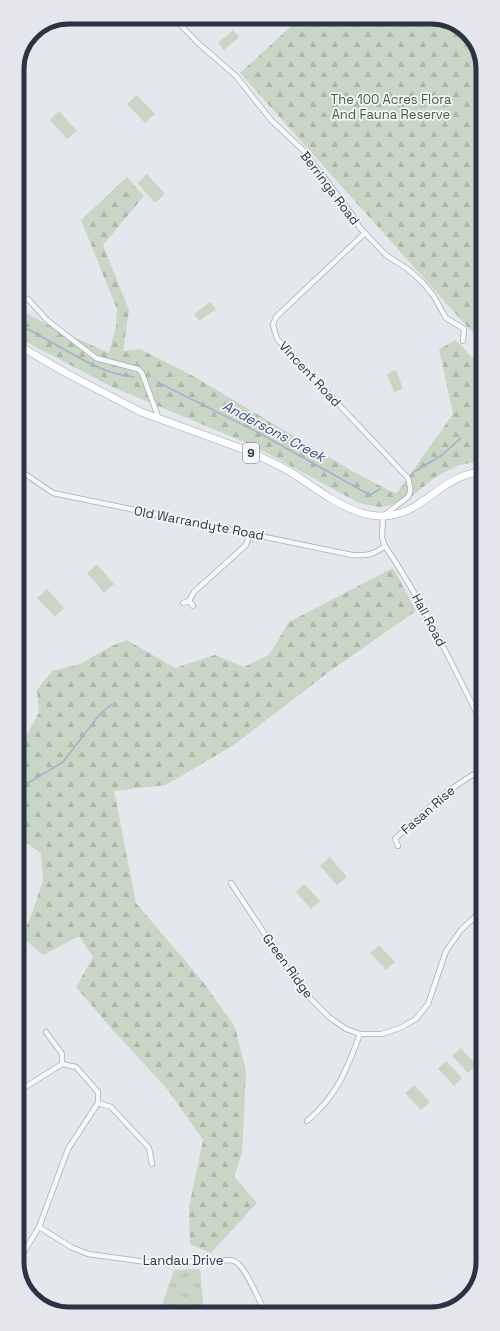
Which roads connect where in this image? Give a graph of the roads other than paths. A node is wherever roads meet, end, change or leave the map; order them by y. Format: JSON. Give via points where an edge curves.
{"nodes":[{"id":1,"x":180,"y":24,"type":"edge"},
{"id":2,"x":365,"y":233,"type":"junction"},
{"id":3,"x":28,"y":299,"type":"dead end"},
{"id":4,"x":463,"y":341,"type":"dead end"},
{"id":5,"x":24,"y":348,"type":"edge"},
{"id":6,"x":159,"y":419,"type":"junction"},
{"id":7,"x":24,"y":473,"type":"edge"},
{"id":8,"x":476,"y":473,"type":"edge"},
{"id":9,"x":383,"y":516,"type":"junction"},
{"id":10,"x":250,"y":533,"type":"junction"},
{"id":11,"x":385,"y":546,"type":"junction"},
{"id":12,"x":189,"y":601,"type":"junction"},
{"id":13,"x":182,"y":603,"type":"dead end"},
{"id":14,"x":193,"y":606,"type":"dead end"},
{"id":15,"x":476,"y":712,"type":"edge"},
{"id":16,"x":476,"y":773,"type":"edge"},
{"id":17,"x":388,"y":836,"type":"dead end"},
{"id":18,"x":395,"y":839,"type":"junction"},
{"id":19,"x":398,"y":846,"type":"dead end"},
{"id":20,"x":231,"y":883,"type":"dead end"},
{"id":21,"x":476,"y":916,"type":"edge"},
{"id":22,"x":46,"y":1032,"type":"dead end"},
{"id":23,"x":360,"y":1034,"type":"junction"},
{"id":24,"x":62,"y":1064,"type":"junction"},
{"id":25,"x":24,"y":1088,"type":"edge"},
{"id":26,"x":98,"y":1103,"type":"junction"},
{"id":27,"x":307,"y":1121,"type":"dead end"},
{"id":28,"x":152,"y":1164,"type":"dead end"},
{"id":29,"x":39,"y":1227,"type":"junction"},
{"id":30,"x":24,"y":1252,"type":"edge"},
{"id":31,"x":263,"y":1307,"type":"edge"}],
"edges":[{"from":1,"to":2,"type":"street","name":"Berringa Road","via":[[236,76],[271,120],[305,152]]},
{"from":2,"to":4,"type":"street","name":"Berringa Road","via":[[386,255],[423,283],[446,318],[464,329]]},
{"from":2,"to":9,"type":"street","name":"Vincent Road","via":[[276,317],[272,325],[277,338],[408,478],[411,487],[408,497]]},
{"from":3,"to":6,"type":"street","via":[[47,320],[96,358],[138,369],[142,373]]},
{"from":5,"to":6,"type":"main road","number":"9","via":[[122,403]]},
{"from":6,"to":9,"type":"main road","number":"9","via":[[251,452],[361,514]]},
{"from":7,"to":10,"type":"street","name":"Old Warrandyte Road","via":[[53,493]]},
{"from":8,"to":9,"type":"main road","number":"9","via":[[454,480],[404,512]]},
{"from":9,"to":11,"type":"street","name":"Hall Road","via":[[382,538]]},
{"from":10,"to":11,"type":"street","name":"Old Warrandyte Road","via":[[352,555],[370,555]]},
{"from":10,"to":12,"type":"street","via":[[246,545],[194,592]]},
{"from":11,"to":15,"type":"street","name":"Hall Road","via":[[418,598]]},
{"from":12,"to":13,"type":"street"},
{"from":12,"to":14,"type":"street"},
{"from":16,"to":18,"type":"street","name":"Fasan Rise","via":[[452,789]]},
{"from":17,"to":18,"type":"street","name":"Fasan Rise"},
{"from":18,"to":19,"type":"street","name":"Fasan Rise"},
{"from":20,"to":23,"type":"street","name":"Green Ridge","via":[[294,978],[311,999],[329,1017],[346,1029]]},
{"from":21,"to":23,"type":"street","via":[[461,930],[446,951],[428,1004],[416,1019],[382,1034]]},
{"from":22,"to":24,"type":"street","via":[[62,1054]]},
{"from":23,"to":27,"type":"street","via":[[346,1072],[331,1096]]},
{"from":24,"to":25,"type":"street"},
{"from":24,"to":26,"type":"street","via":[[76,1067],[98,1092]]},
{"from":26,"to":28,"type":"street","via":[[111,1107],[149,1148]]},
{"from":26,"to":29,"type":"street","via":[[68,1149]]},
{"from":29,"to":30,"type":"street"},
{"from":29,"to":31,"type":"street","name":"Landau Drive","via":[[71,1247],[88,1254],[154,1263],[235,1261],[241,1266]]}]}
